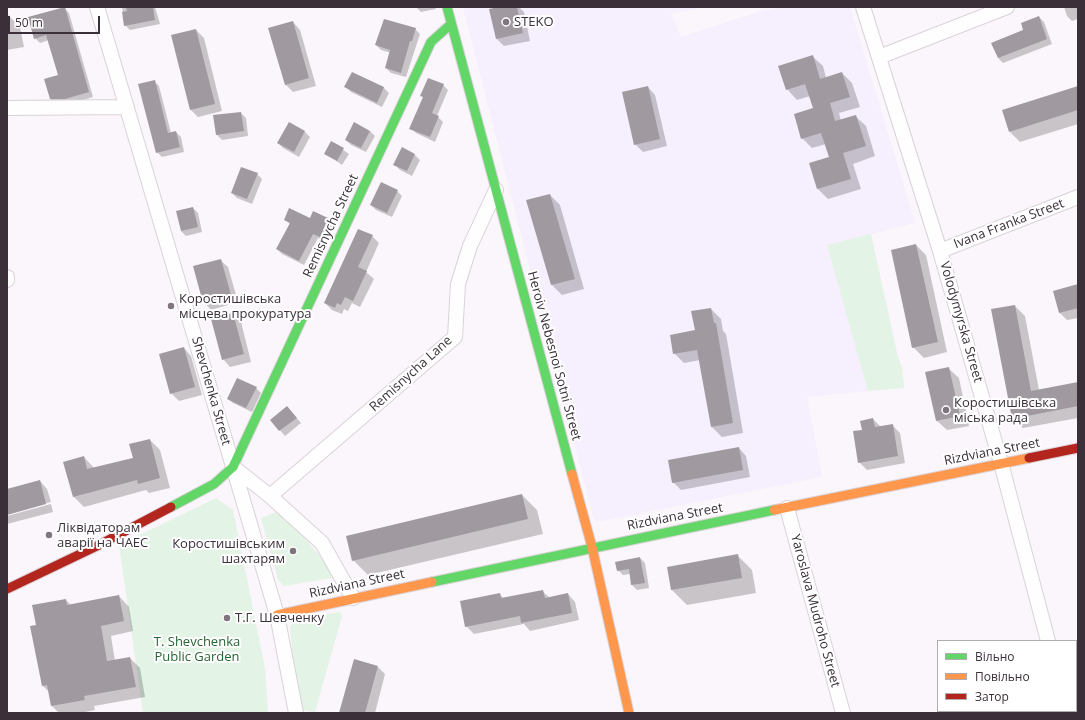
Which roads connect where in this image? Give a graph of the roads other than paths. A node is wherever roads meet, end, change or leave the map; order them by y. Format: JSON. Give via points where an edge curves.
{"nodes":[{"id":1,"x":97,"y":7,"type":"edge"},
{"id":2,"x":447,"y":7,"type":"edge"},
{"id":3,"x":863,"y":7,"type":"edge"},
{"id":4,"x":1007,"y":7,"type":"edge"},
{"id":5,"x":451,"y":24,"type":"junction"},
{"id":6,"x":879,"y":56,"type":"junction"},
{"id":7,"x":127,"y":107,"type":"junction"},
{"id":8,"x":7,"y":108,"type":"edge"},
{"id":9,"x":496,"y":190,"type":"junction"},
{"id":10,"x":1078,"y":198,"type":"edge"},
{"id":11,"x":940,"y":251,"type":"junction"},
{"id":12,"x":1078,"y":448,"type":"edge"},
{"id":13,"x":1001,"y":463,"type":"junction"},
{"id":14,"x":233,"y":467,"type":"junction"},
{"id":15,"x":270,"y":496,"type":"junction"},
{"id":16,"x":787,"y":508,"type":"junction"},
{"id":17,"x":592,"y":547,"type":"junction"},
{"id":18,"x":7,"y":589,"type":"edge"},
{"id":19,"x":353,"y":598,"type":"junction"},
{"id":20,"x":277,"y":614,"type":"junction"},
{"id":21,"x":1048,"y":640,"type":"edge"},
{"id":22,"x":296,"y":713,"type":"edge"},
{"id":23,"x":629,"y":713,"type":"edge"},
{"id":24,"x":843,"y":713,"type":"edge"}],
"edges":[{"from":1,"to":7,"type":"street","name":"Shevchenka Street"},
{"from":2,"to":5,"type":"street","name":"Heroiv Nebesnoi Sotni Street"},
{"from":3,"to":6,"type":"street","name":"Volodymyrska Street"},
{"from":4,"to":6,"type":"street"},
{"from":5,"to":9,"type":"street","name":"Heroiv Nebesnoi Sotni Street"},
{"from":5,"to":14,"type":"street","name":"Remisnycha Street","via":[[431,42]]},
{"from":6,"to":11,"type":"street","name":"Volodymyrska Street"},
{"from":7,"to":8,"type":"street"},
{"from":7,"to":14,"type":"street","name":"Shevchenka Street"},
{"from":9,"to":15,"type":"street","name":"Remisnycha Lane","via":[[470,246],[458,284],[455,337]]},
{"from":9,"to":17,"type":"street","name":"Heroiv Nebesnoi Sotni Street"},
{"from":10,"to":11,"type":"street","name":"Ivana Franka Street"},
{"from":11,"to":13,"type":"street","name":"Volodymyrska Street"},
{"from":12,"to":13,"type":"street","name":"Rizdviana Street"},
{"from":13,"to":16,"type":"street","name":"Rizdviana Street"},
{"from":13,"to":21,"type":"street","name":"Volodymyrska Street"},
{"from":14,"to":15,"type":"street"},
{"from":14,"to":18,"type":"street","via":[[214,484],[97,546]]},
{"from":14,"to":20,"type":"street","name":"Shevchenka Street"},
{"from":15,"to":19,"type":"street","via":[[322,543]]},
{"from":16,"to":17,"type":"street","name":"Rizdviana Street"},
{"from":16,"to":24,"type":"street","name":"Yaroslava Mudroho Street"},
{"from":17,"to":19,"type":"street","name":"Rizdviana Street"},
{"from":17,"to":23,"type":"street","name":"Heroiv Nebesnoi Sotni Street"},
{"from":19,"to":20,"type":"street","name":"Rizdviana Street"},
{"from":20,"to":22,"type":"street","name":"Shevchenka Street"}]}
